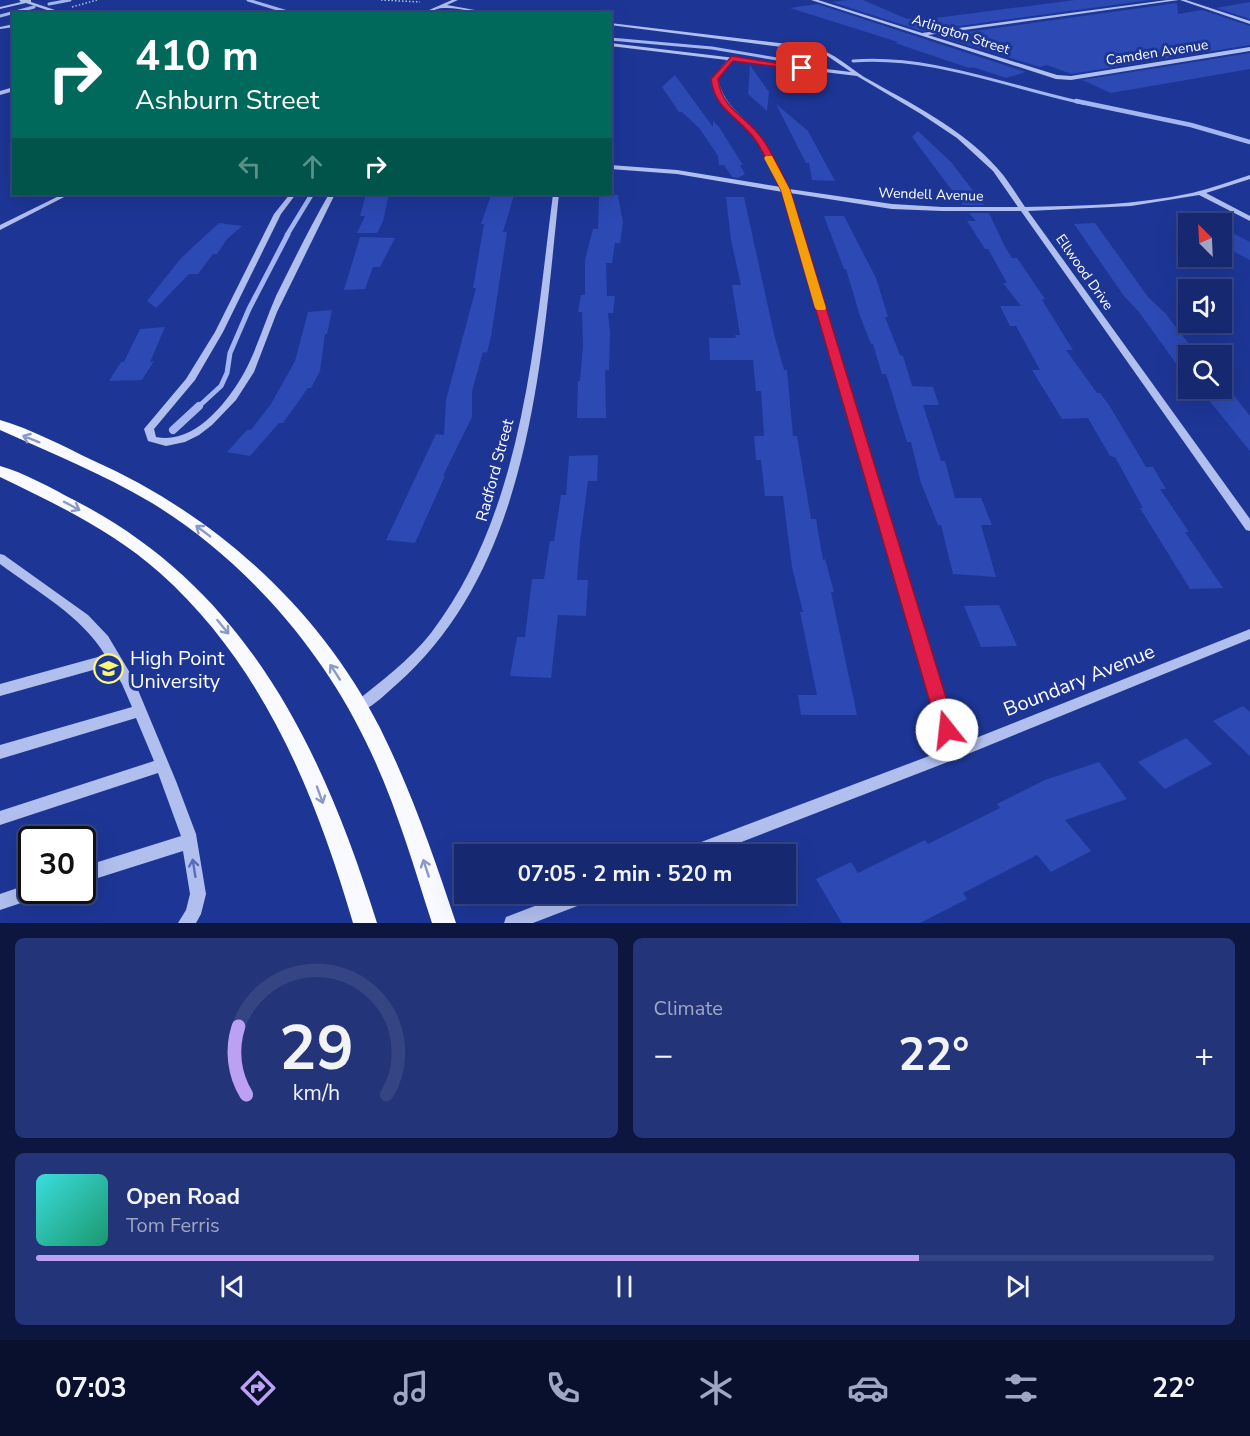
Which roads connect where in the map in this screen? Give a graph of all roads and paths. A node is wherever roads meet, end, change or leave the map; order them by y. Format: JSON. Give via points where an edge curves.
{"nodes":[{"id":1,"x":32,"y":0,"type":"edge"},
{"id":2,"x":97,"y":0,"type":"edge"},
{"id":3,"x":381,"y":0,"type":"edge"},
{"id":4,"x":456,"y":0,"type":"edge"},
{"id":5,"x":813,"y":0,"type":"edge"},
{"id":6,"x":1177,"y":0,"type":"edge"},
{"id":7,"x":1182,"y":0,"type":"edge"},
{"id":8,"x":23,"y":1,"type":"edge"},
{"id":9,"x":441,"y":6,"type":"junction"},
{"id":10,"x":72,"y":7,"type":"dead end"},
{"id":11,"x":0,"y":8,"type":"edge"},
{"id":12,"x":59,"y":12,"type":"edge"},
{"id":13,"x":427,"y":12,"type":"edge"},
{"id":14,"x":482,"y":12,"type":"edge"},
{"id":15,"x":1250,"y":23,"type":"edge"},
{"id":16,"x":612,"y":24,"type":"edge"},
{"id":17,"x":921,"y":34,"type":"junction"},
{"id":18,"x":612,"y":44,"type":"edge"},
{"id":19,"x":1250,"y":49,"type":"edge"},
{"id":20,"x":732,"y":58,"type":"junction"},
{"id":21,"x":858,"y":75,"type":"junction"},
{"id":22,"x":1067,"y":78,"type":"joint"},
{"id":23,"x":612,"y":167,"type":"edge"},
{"id":24,"x":1250,"y":177,"type":"edge"},
{"id":25,"x":786,"y":190,"type":"junction"},
{"id":26,"x":1200,"y":193,"type":"junction"},
{"id":27,"x":65,"y":195,"type":"edge"},
{"id":28,"x":292,"y":195,"type":"edge"},
{"id":29,"x":332,"y":195,"type":"edge"},
{"id":30,"x":556,"y":195,"type":"edge"},
{"id":31,"x":1023,"y":209,"type":"junction"},
{"id":32,"x":1250,"y":219,"type":"edge"},
{"id":33,"x":0,"y":228,"type":"edge"},
{"id":34,"x":0,"y":425,"type":"edge"},
{"id":35,"x":0,"y":471,"type":"edge"},
{"id":36,"x":1250,"y":528,"type":"edge"},
{"id":37,"x":0,"y":558,"type":"edge"},
{"id":38,"x":1250,"y":634,"type":"edge"},
{"id":39,"x":115,"y":658,"type":"junction"},
{"id":40,"x":0,"y":690,"type":"edge"},
{"id":41,"x":358,"y":708,"type":"junction"},
{"id":42,"x":140,"y":711,"type":"junction"},
{"id":43,"x":0,"y":752,"type":"edge"},
{"id":44,"x":953,"y":753,"type":"junction"},
{"id":45,"x":162,"y":765,"type":"junction"},
{"id":46,"x":0,"y":818,"type":"edge"},
{"id":47,"x":189,"y":841,"type":"junction"},
{"id":48,"x":717,"y":844,"type":"edge"},
{"id":49,"x":96,"y":871,"type":"edge"},
{"id":50,"x":18,"y":896,"type":"edge"},
{"id":51,"x":0,"y":902,"type":"edge"},
{"id":52,"x":561,"y":904,"type":"edge"},
{"id":53,"x":186,"y":923,"type":"edge"},
{"id":54,"x":365,"y":923,"type":"edge"},
{"id":55,"x":444,"y":923,"type":"edge"},
{"id":56,"x":512,"y":923,"type":"edge"}],
"edges":[{"from":1,"to":8,"type":"street"},
{"from":2,"to":10,"type":"path"},
{"from":3,"to":9,"type":"path"},
{"from":4,"to":9,"type":"street"},
{"from":5,"to":17,"type":"street","name":"Arlington Street"},
{"from":6,"to":17,"type":"street"},
{"from":7,"to":15,"type":"street"},
{"from":8,"to":11,"type":"street"},
{"from":8,"to":12,"type":"street"},
{"from":9,"to":13,"type":"street"},
{"from":9,"to":14,"type":"street"},
{"from":16,"to":21,"type":"street","name":"Ellwood Drive","via":[[813,49],[825,52]]},
{"from":17,"to":22,"type":"street","name":"Arlington Street"},
{"from":18,"to":20,"type":"street","name":"Ellwood Drive"},
{"from":19,"to":22,"type":"street","name":"Camden Avenue"},
{"from":20,"to":21,"type":"street","name":"Ellwood Drive"},
{"from":20,"to":25,"type":"street","via":[[715,79],[716,94],[749,126]]},
{"from":21,"to":31,"type":"street","name":"Ellwood Drive","via":[[959,138],[995,170]]},
{"from":23,"to":25,"type":"street","name":"Wendell Avenue","via":[[685,172]]},
{"from":24,"to":26,"type":"street","name":"Wendell Avenue"},
{"from":25,"to":31,"type":"street","name":"Wendell Avenue","via":[[887,206]]},
{"from":25,"to":44,"type":"street"},
{"from":26,"to":31,"type":"street","name":"Wendell Avenue","via":[[1132,204]]},
{"from":26,"to":32,"type":"street"},
{"from":27,"to":33,"type":"street"},
{"from":28,"to":29,"type":"street","via":[[278,214],[219,332],[190,380],[149,429],[152,439],[160,443],[183,440],[204,428],[227,405],[250,370],[265,328]]},
{"from":30,"to":41,"type":"street","name":"Radford Street","via":[[530,394],[500,518],[464,593],[435,637],[401,673]]},
{"from":31,"to":36,"type":"street","name":"Ellwood Drive"},
{"from":41,"to":34,"type":"main road","one_way":true,"via":[[317,645],[229,551],[179,513],[128,483]]},
{"from":35,"to":54,"type":"main road","one_way":true,"via":[[118,532],[214,616],[250,659],[312,771]]},
{"from":37,"to":39,"type":"street","via":[[84,619]]},
{"from":38,"to":44,"type":"street","name":"Boundary Avenue"},
{"from":39,"to":40,"type":"street"},
{"from":39,"to":42,"type":"street"},
{"from":55,"to":41,"type":"main road","one_way":true,"via":[[389,768]]},
{"from":42,"to":43,"type":"street"},
{"from":42,"to":45,"type":"street"},
{"from":44,"to":48,"type":"street","name":"Boundary Avenue"},
{"from":45,"to":46,"type":"street"},
{"from":45,"to":47,"type":"street"},
{"from":47,"to":49,"type":"street"},
{"from":53,"to":47,"type":"street","one_way":true,"via":[[193,914],[198,894]]},
{"from":50,"to":51,"type":"street"},
{"from":52,"to":56,"type":"street"}]}
